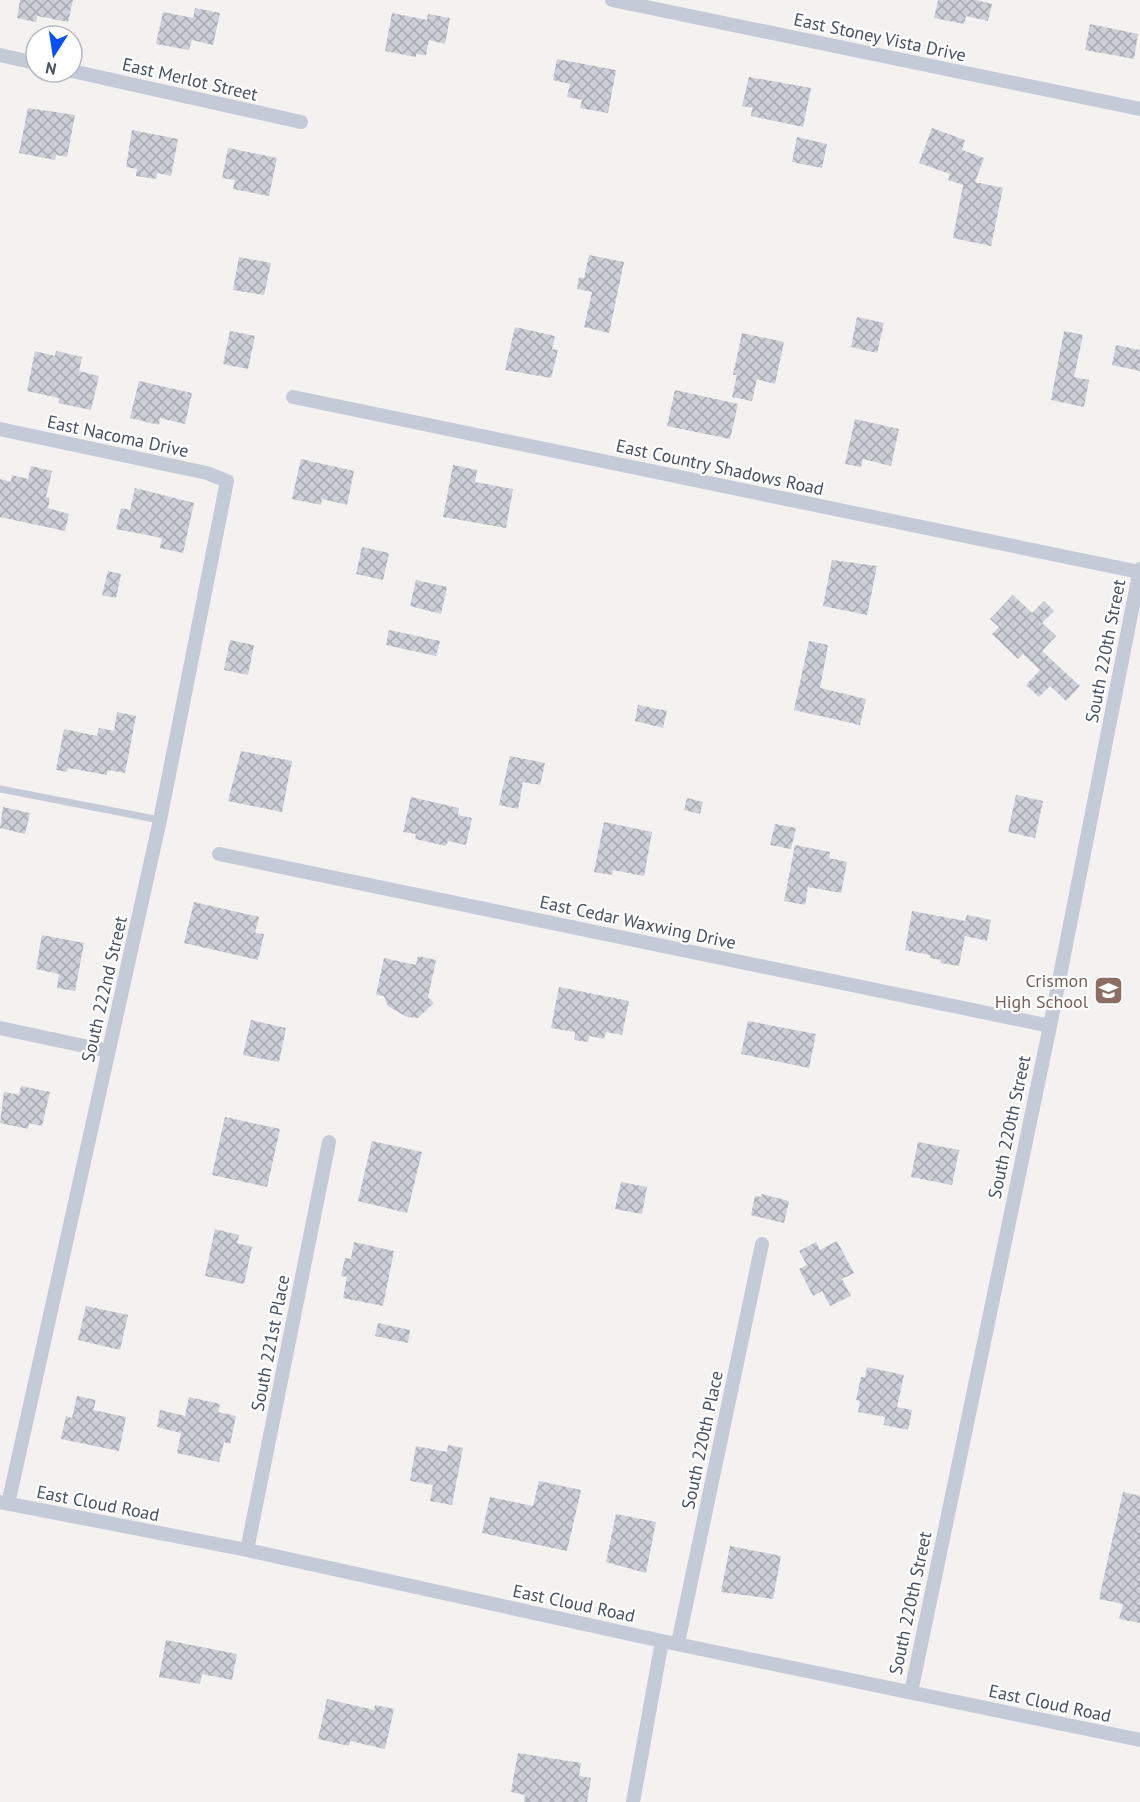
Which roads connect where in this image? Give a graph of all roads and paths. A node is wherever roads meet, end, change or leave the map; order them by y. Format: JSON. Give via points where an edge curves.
{"nodes":[{"id":1,"x":612,"y":0,"type":"edge"},
{"id":2,"x":0,"y":55,"type":"edge"},
{"id":3,"x":24,"y":60,"type":"edge"},
{"id":4,"x":84,"y":74,"type":"edge"},
{"id":5,"x":1140,"y":109,"type":"edge"},
{"id":6,"x":301,"y":122,"type":"dead end"},
{"id":7,"x":293,"y":397,"type":"dead end"},
{"id":8,"x":0,"y":429,"type":"edge"},
{"id":9,"x":227,"y":481,"type":"joint"},
{"id":10,"x":1140,"y":571,"type":"edge"},
{"id":11,"x":0,"y":789,"type":"edge"},
{"id":12,"x":160,"y":820,"type":"junction"},
{"id":13,"x":219,"y":854,"type":"dead end"},
{"id":14,"x":1050,"y":1026,"type":"junction"},
{"id":15,"x":0,"y":1028,"type":"edge"},
{"id":16,"x":108,"y":1051,"type":"junction"},
{"id":17,"x":328,"y":1142,"type":"dead end"},
{"id":18,"x":762,"y":1244,"type":"dead end"},
{"id":19,"x":4,"y":1503,"type":"edge"},
{"id":20,"x":247,"y":1550,"type":"junction"},
{"id":21,"x":662,"y":1641,"type":"junction"},
{"id":22,"x":678,"y":1643,"type":"junction"},
{"id":23,"x":910,"y":1692,"type":"junction"},
{"id":24,"x":1140,"y":1740,"type":"edge"},
{"id":25,"x":633,"y":1802,"type":"edge"}],
"edges":[{"from":1,"to":5,"type":"street","name":"East Stoney Vista Drive"},
{"from":2,"to":3,"type":"street"},
{"from":4,"to":6,"type":"street","name":"East Merlot Street"},
{"from":7,"to":10,"type":"street","name":"East Country Shadows Road"},
{"from":8,"to":9,"type":"street","name":"East Nacoma Drive","via":[[207,473]]},
{"from":9,"to":12,"type":"street","name":"South 222nd Street"},
{"from":10,"to":14,"type":"street","name":"South 220th Street"},
{"from":11,"to":12,"type":"lane"},
{"from":12,"to":16,"type":"street","name":"South 222nd Street"},
{"from":13,"to":14,"type":"street","name":"East Cedar Waxwing Drive"},
{"from":14,"to":23,"type":"street","name":"South 220th Street"},
{"from":15,"to":16,"type":"street"},
{"from":16,"to":19,"type":"street","name":"South 222nd Street"},
{"from":17,"to":20,"type":"street","name":"South 221st Place"},
{"from":18,"to":22,"type":"street","name":"South 220th Place"},
{"from":19,"to":20,"type":"street","name":"East Cloud Road"},
{"from":20,"to":21,"type":"street","name":"East Cloud Road"},
{"from":21,"to":22,"type":"street","name":"East Cloud Road"},
{"from":21,"to":25,"type":"street"},
{"from":22,"to":23,"type":"street","name":"East Cloud Road"},
{"from":23,"to":24,"type":"street","name":"East Cloud Road"}]}
